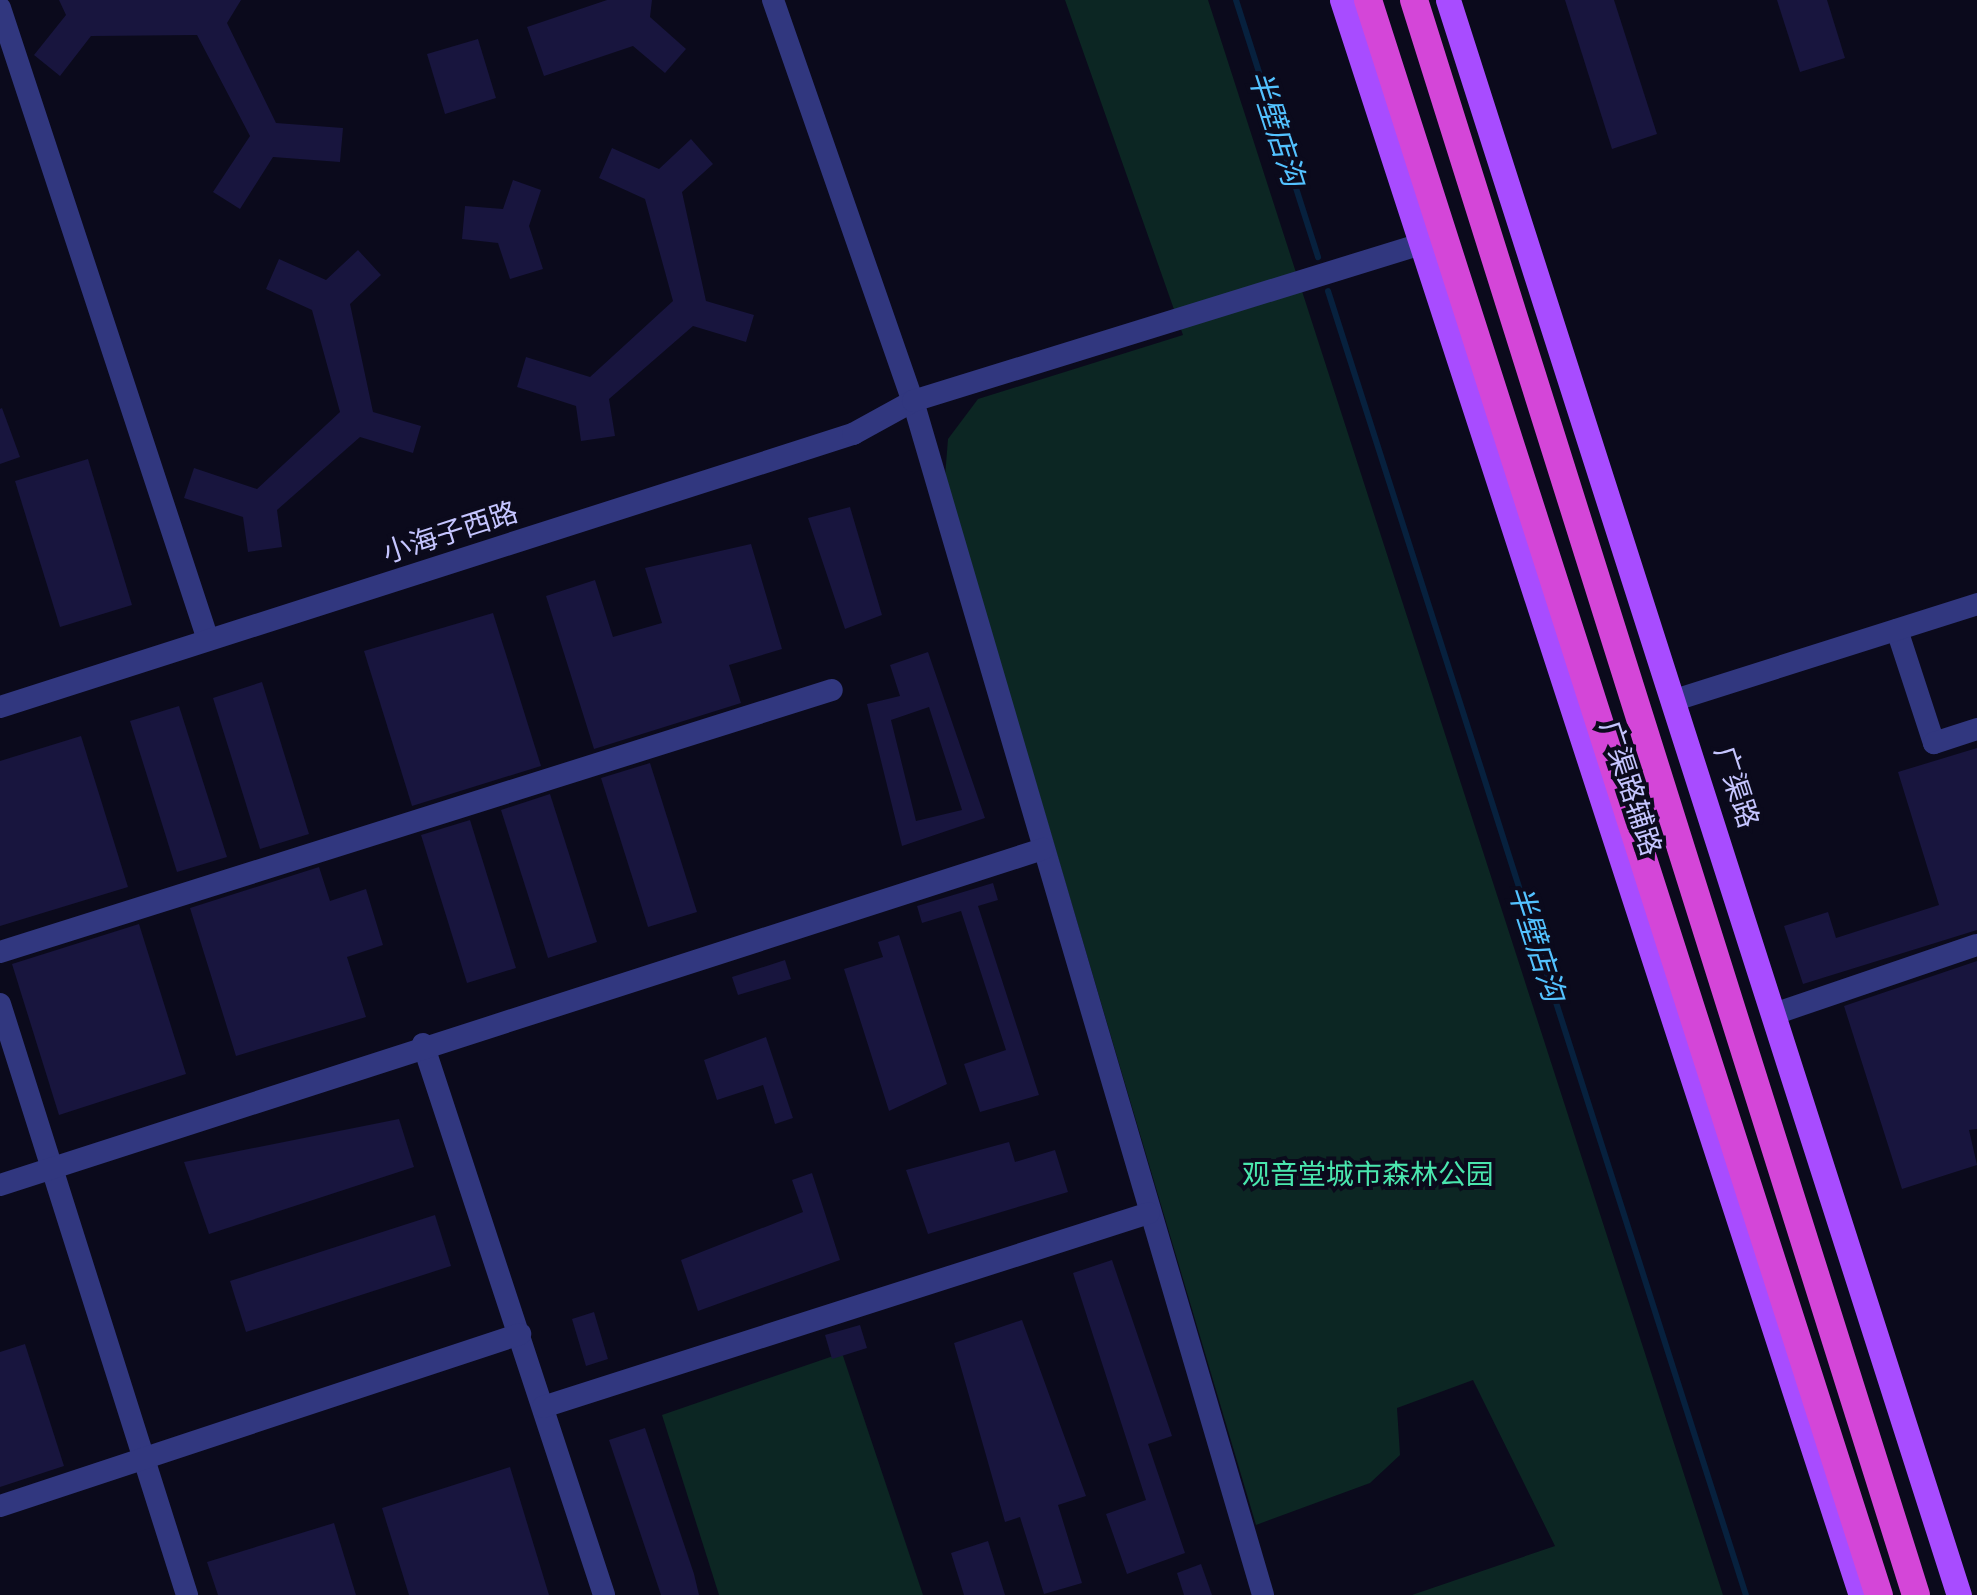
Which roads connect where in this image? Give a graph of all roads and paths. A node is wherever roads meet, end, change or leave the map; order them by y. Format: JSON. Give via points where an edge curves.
{"nodes":[{"id":1,"x":773,"y":0,"type":"edge"},
{"id":2,"x":1342,"y":0,"type":"edge"},
{"id":3,"x":1368,"y":0,"type":"edge"},
{"id":4,"x":1414,"y":0,"type":"edge"},
{"id":5,"x":1448,"y":0,"type":"edge"},
{"id":6,"x":0,"y":8,"type":"edge"},
{"id":7,"x":1422,"y":244,"type":"junction"},
{"id":8,"x":913,"y":401,"type":"junction"},
{"id":9,"x":1977,"y":604,"type":"edge"},
{"id":10,"x":1897,"y":630,"type":"junction"},
{"id":11,"x":208,"y":640,"type":"junction"},
{"id":12,"x":832,"y":690,"type":"dead end"},
{"id":13,"x":1674,"y":700,"type":"junction"},
{"id":14,"x":0,"y":707,"type":"edge"},
{"id":15,"x":1977,"y":729,"type":"edge"},
{"id":16,"x":1043,"y":849,"type":"junction"},
{"id":17,"x":1977,"y":945,"type":"edge"},
{"id":18,"x":0,"y":952,"type":"edge"},
{"id":19,"x":0,"y":1004,"type":"edge"},
{"id":20,"x":1777,"y":1013,"type":"junction"},
{"id":21,"x":423,"y":1044,"type":"junction"},
{"id":22,"x":52,"y":1169,"type":"junction"},
{"id":23,"x":0,"y":1185,"type":"edge"},
{"id":24,"x":1149,"y":1213,"type":"junction"},
{"id":25,"x":520,"y":1334,"type":"junction"},
{"id":26,"x":543,"y":1407,"type":"junction"},
{"id":27,"x":145,"y":1458,"type":"junction"},
{"id":28,"x":0,"y":1506,"type":"edge"},
{"id":29,"x":1965,"y":1592,"type":"edge"},
{"id":30,"x":187,"y":1595,"type":"edge"},
{"id":31,"x":604,"y":1595,"type":"edge"},
{"id":32,"x":1264,"y":1595,"type":"edge"},
{"id":33,"x":1862,"y":1595,"type":"edge"},
{"id":34,"x":1879,"y":1595,"type":"edge"},
{"id":35,"x":1916,"y":1595,"type":"edge"}],
"edges":[{"from":1,"to":8,"type":"street"},
{"from":2,"to":7,"type":"main road","name":"广渠路辅路"},
{"from":3,"to":34,"type":"highway"},
{"from":4,"to":35,"type":"highway"},
{"from":5,"to":13,"type":"main road","name":"广渠路"},
{"from":6,"to":11,"type":"street"},
{"from":7,"to":8,"type":"street","name":"小海子西路"},
{"from":7,"to":33,"type":"main road","name":"广渠路辅路"},
{"from":8,"to":11,"type":"street","name":"小海子西路","via":[[852,434]]},
{"from":8,"to":16,"type":"street"},
{"from":9,"to":10,"type":"street"},
{"from":10,"to":13,"type":"street"},
{"from":10,"to":15,"type":"street","via":[[1934,742]]},
{"from":11,"to":14,"type":"street","name":"小海子西路"},
{"from":12,"to":18,"type":"street"},
{"from":13,"to":20,"type":"main road","name":"广渠路"},
{"from":16,"to":21,"type":"street"},
{"from":16,"to":24,"type":"street"},
{"from":17,"to":20,"type":"street"},
{"from":19,"to":22,"type":"street"},
{"from":20,"to":29,"type":"main road","name":"广渠路"},
{"from":21,"to":22,"type":"street"},
{"from":21,"to":25,"type":"street"},
{"from":22,"to":23,"type":"street"},
{"from":22,"to":27,"type":"street"},
{"from":24,"to":26,"type":"street"},
{"from":24,"to":32,"type":"street"},
{"from":25,"to":26,"type":"street"},
{"from":25,"to":27,"type":"street"},
{"from":26,"to":31,"type":"street"},
{"from":27,"to":28,"type":"street"},
{"from":27,"to":30,"type":"street"}]}
